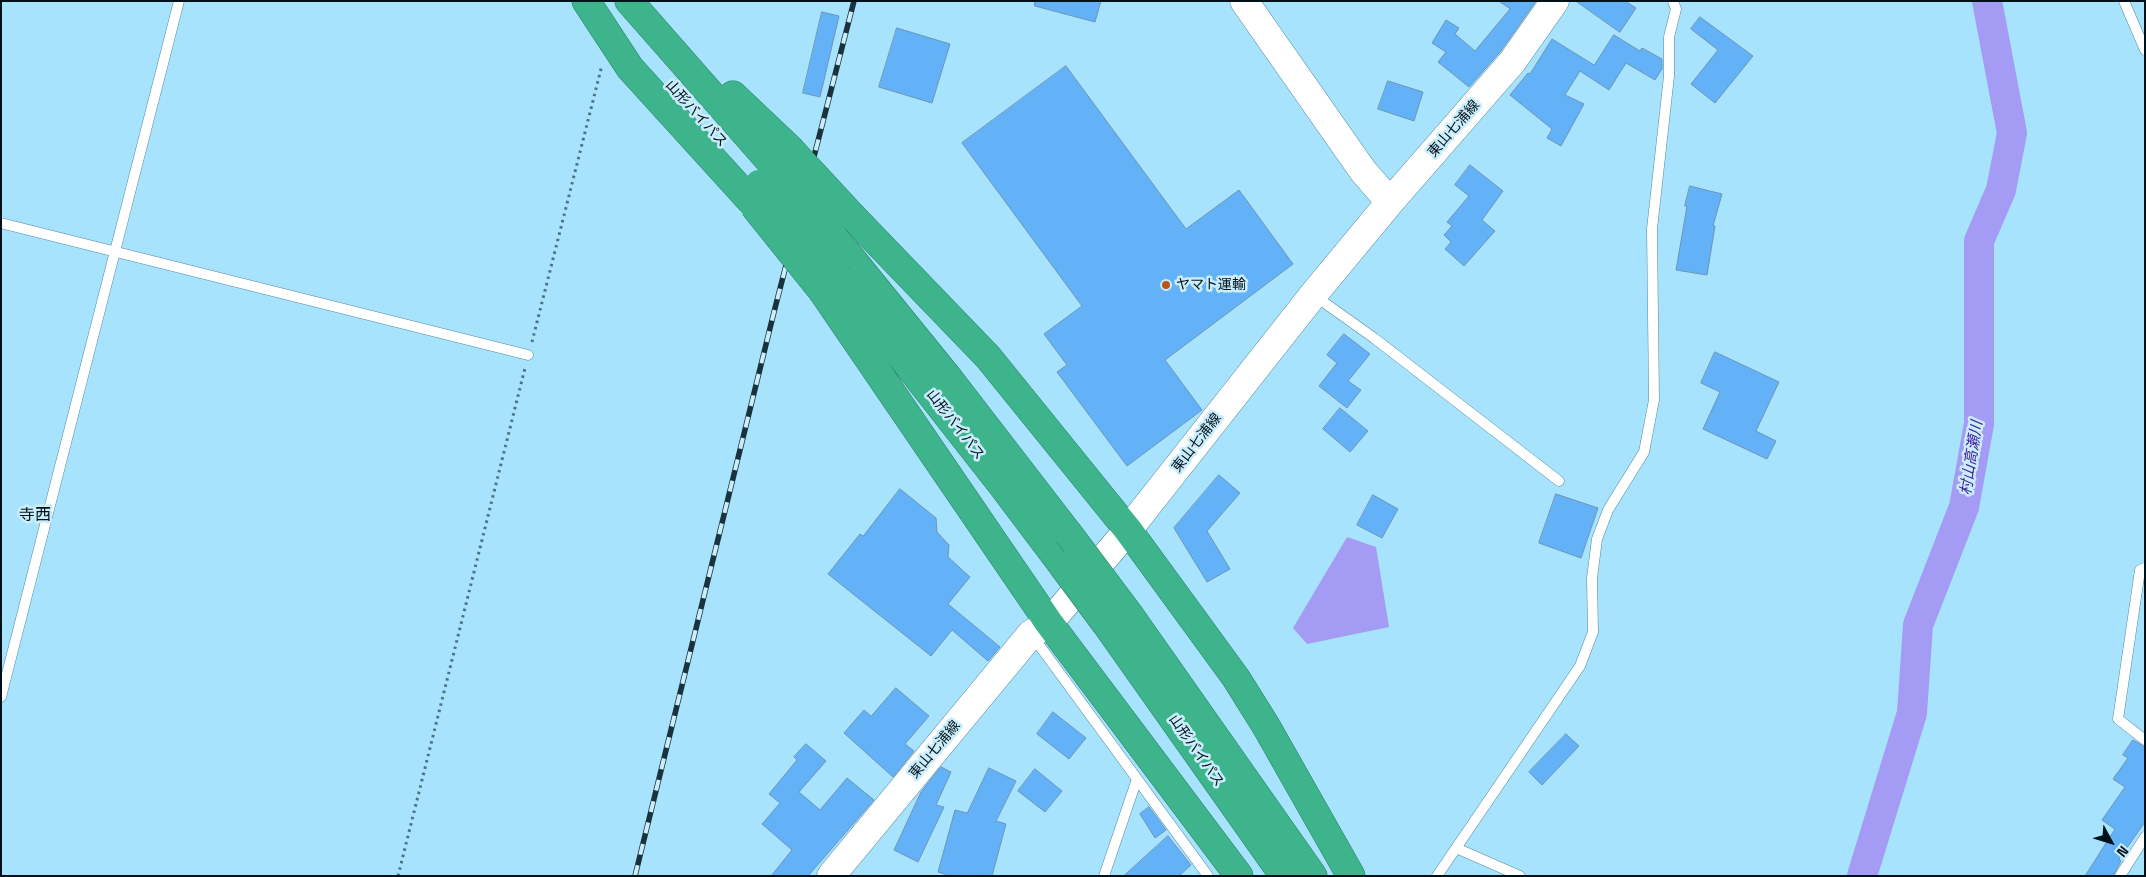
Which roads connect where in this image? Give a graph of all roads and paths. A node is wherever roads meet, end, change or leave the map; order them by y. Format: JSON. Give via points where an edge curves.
{"nodes":[{"id":1,"x":179,"y":1,"type":"edge"},
{"id":2,"x":586,"y":1,"type":"edge"},
{"id":3,"x":593,"y":1,"type":"edge"},
{"id":4,"x":629,"y":1,"type":"edge"},
{"id":5,"x":634,"y":1,"type":"edge"},
{"id":6,"x":1555,"y":1,"type":"edge"},
{"id":7,"x":1673,"y":1,"type":"edge"},
{"id":8,"x":2124,"y":1,"type":"edge"},
{"id":9,"x":1252,"y":7,"type":"edge"},
{"id":10,"x":609,"y":38,"type":"junction"},
{"id":11,"x":2145,"y":50,"type":"edge"},
{"id":12,"x":768,"y":174,"type":"junction"},
{"id":13,"x":1390,"y":202,"type":"junction"},
{"id":14,"x":1,"y":223,"type":"edge"},
{"id":15,"x":114,"y":250,"type":"junction"},
{"id":16,"x":836,"y":274,"type":"junction"},
{"id":17,"x":1313,"y":296,"type":"junction"},
{"id":18,"x":528,"y":356,"type":"junction"},
{"id":19,"x":1559,"y":482,"type":"dead end"},
{"id":20,"x":1128,"y":530,"type":"junction"},
{"id":21,"x":2145,"y":568,"type":"edge"},
{"id":22,"x":1118,"y":620,"type":"junction"},
{"id":23,"x":1040,"y":628,"type":"junction"},
{"id":24,"x":1,"y":697,"type":"edge"},
{"id":25,"x":2145,"y":740,"type":"edge"},
{"id":26,"x":1137,"y":779,"type":"junction"},
{"id":27,"x":2145,"y":837,"type":"edge"},
{"id":28,"x":1456,"y":848,"type":"junction"},
{"id":29,"x":398,"y":876,"type":"edge"},
{"id":30,"x":831,"y":876,"type":"edge"},
{"id":31,"x":1104,"y":876,"type":"edge"},
{"id":32,"x":1208,"y":876,"type":"edge"},
{"id":33,"x":1239,"y":876,"type":"edge"},
{"id":34,"x":1284,"y":876,"type":"edge"},
{"id":35,"x":1313,"y":876,"type":"edge"},
{"id":36,"x":1351,"y":876,"type":"edge"},
{"id":37,"x":1437,"y":876,"type":"edge"},
{"id":38,"x":1520,"y":876,"type":"edge"},
{"id":39,"x":2120,"y":876,"type":"edge"}],
"edges":[{"from":1,"to":15,"type":"lane"},
{"from":2,"to":10,"type":"highway"},
{"from":3,"to":12,"type":"highway","name":"山形バイパス"},
{"from":4,"to":12,"type":"highway","name":"山形バイパス"},
{"from":5,"to":12,"type":"highway"},
{"from":6,"to":13,"type":"main road","name":"東山七浦線","via":[[1512,62]]},
{"from":7,"to":28,"type":"lane","via":[[1676,9],[1669,36],[1669,76],[1652,229],[1654,400],[1644,452],[1608,510],[1597,539],[1592,578],[1593,632],[1580,666]]},
{"from":8,"to":11,"type":"lane"},
{"from":9,"to":13,"type":"main road","via":[[1363,171]]},
{"from":10,"to":12,"type":"highway","via":[[630,68]]},
{"from":10,"to":18,"type":"path"},
{"from":12,"to":16,"type":"highway","name":"山形バイパス","bridge":true},
{"from":12,"to":16,"type":"highway","bridge":true},
{"from":12,"to":20,"type":"highway","bridge":true,"via":[[853,217],[988,357]]},
{"from":13,"to":17,"type":"main road","name":"東山七浦線"},
{"from":14,"to":15,"type":"lane"},
{"from":15,"to":18,"type":"lane"},
{"from":15,"to":24,"type":"lane"},
{"from":16,"to":22,"type":"highway","name":"山形バイパス","bridge":true,"via":[[1063,566]]},
{"from":16,"to":22,"type":"highway","name":"山形バイパス","bridge":true,"via":[[950,380],[1068,533]]},
{"from":16,"to":23,"type":"highway"},
{"from":17,"to":19,"type":"lane","via":[[1374,338]]},
{"from":17,"to":20,"type":"main road","name":"東山七浦線"},
{"from":18,"to":29,"type":"path"},
{"from":20,"to":23,"type":"main road","name":"東山七浦線"},
{"from":20,"to":36,"type":"highway","via":[[1236,678]]},
{"from":21,"to":25,"type":"lane","via":[[2140,570],[2118,719]]},
{"from":22,"to":34,"type":"highway","name":"山形バイパス"},
{"from":22,"to":35,"type":"highway","name":"山形バイパス"},
{"from":23,"to":26,"type":"lane"},
{"from":23,"to":30,"type":"main road","name":"東山七浦線"},
{"from":23,"to":33,"type":"highway"},
{"from":26,"to":31,"type":"lane"},
{"from":26,"to":32,"type":"lane"},
{"from":27,"to":39,"type":"lane"},
{"from":28,"to":37,"type":"lane"},
{"from":28,"to":38,"type":"lane"}]}
